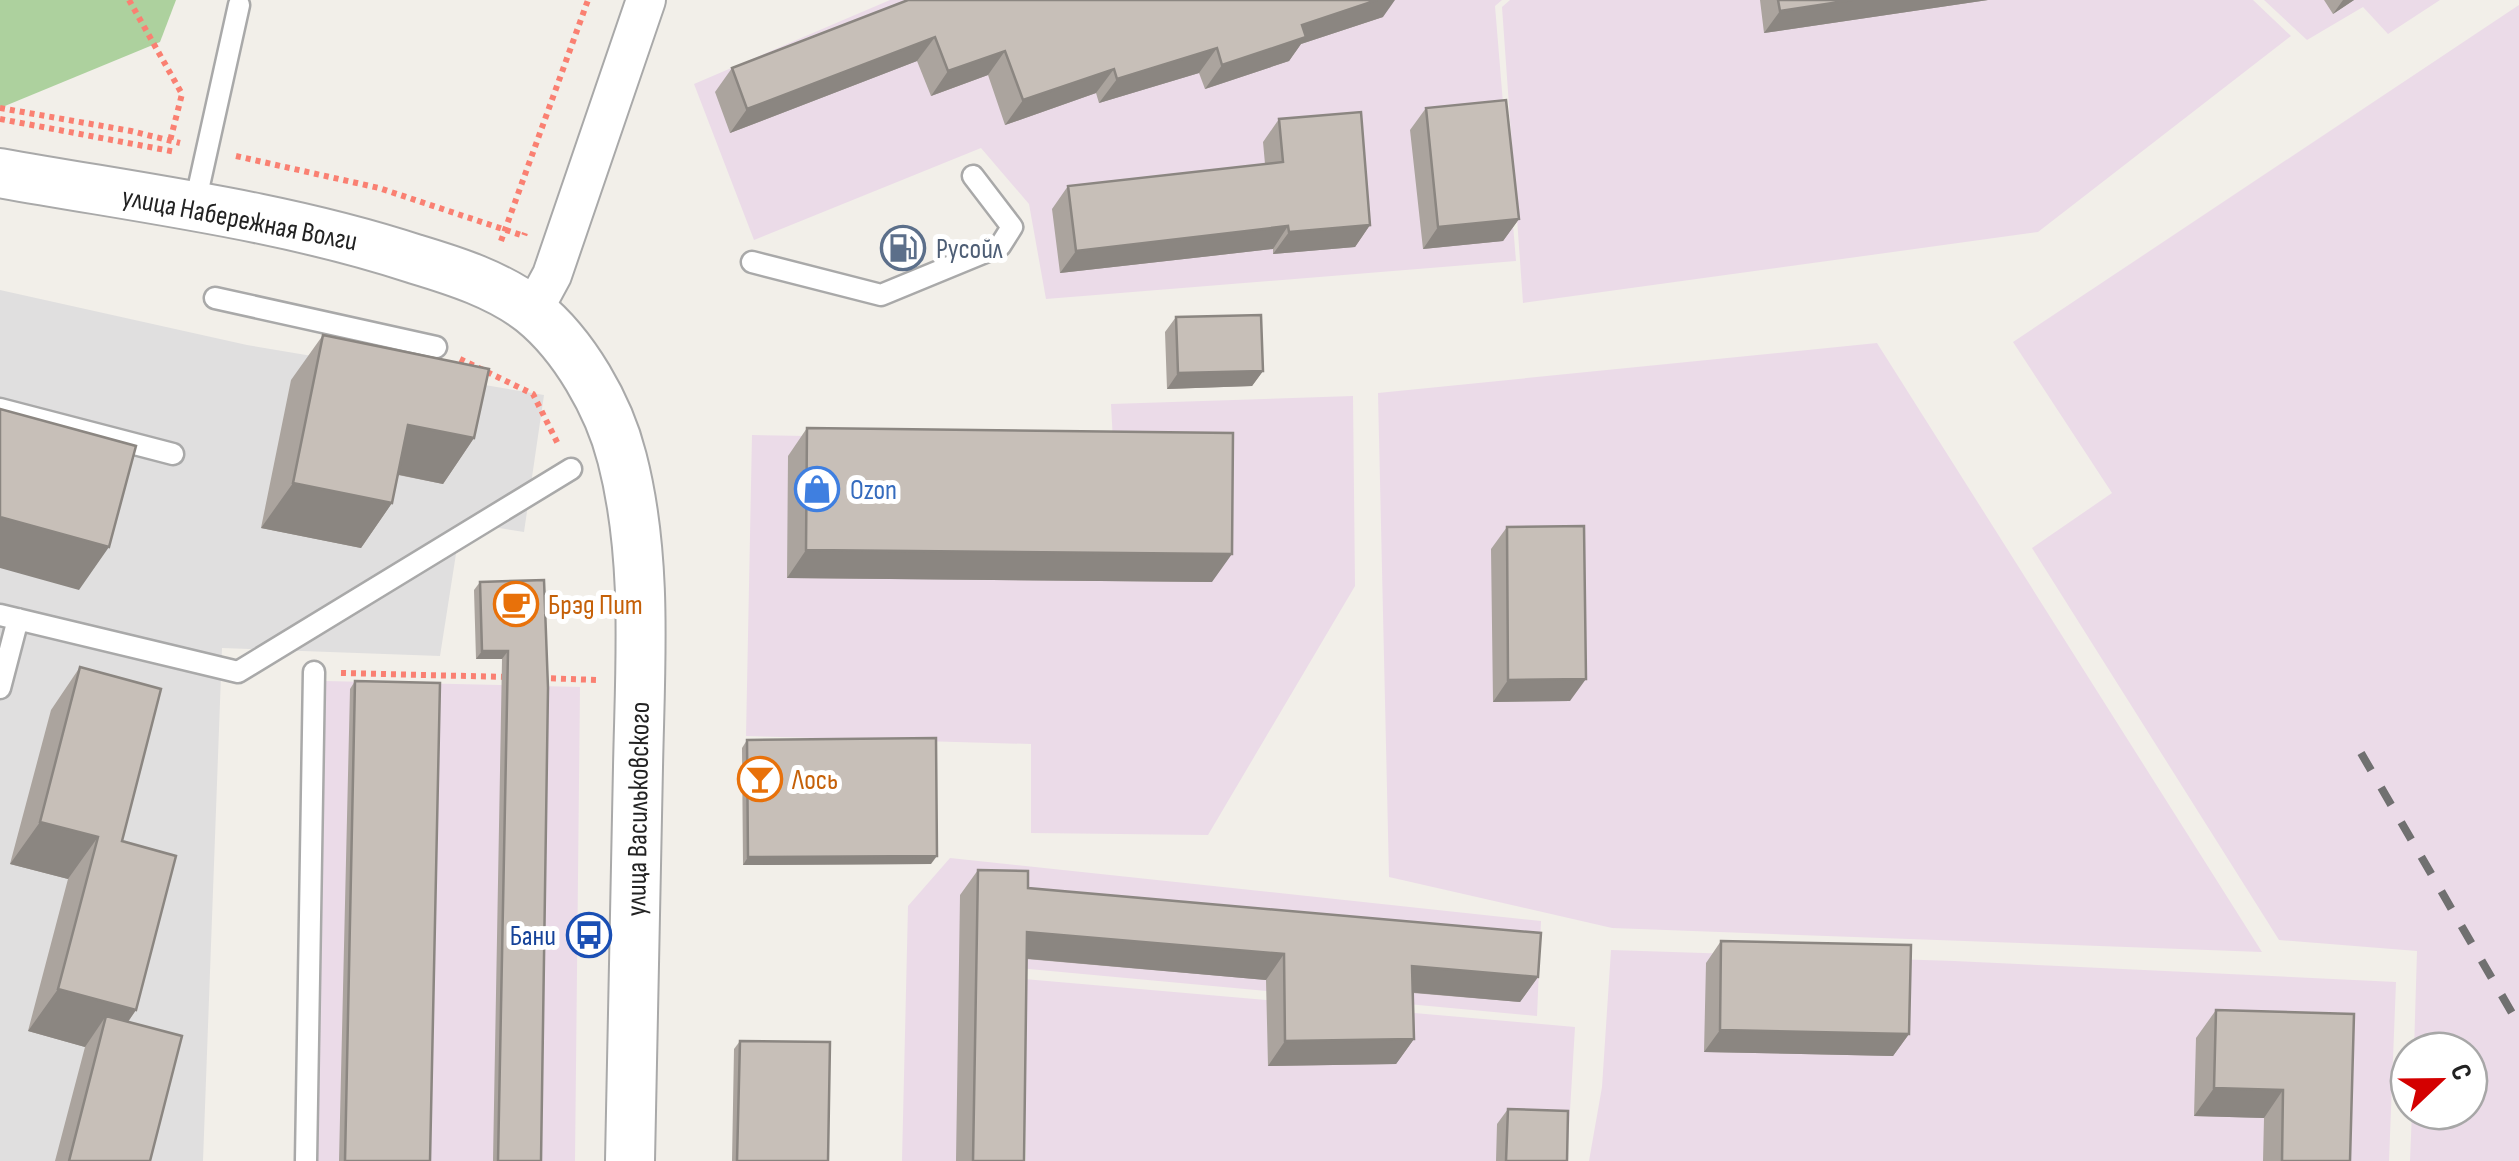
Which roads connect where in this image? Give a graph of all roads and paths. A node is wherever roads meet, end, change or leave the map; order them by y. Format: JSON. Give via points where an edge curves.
{"nodes":[{"id":1,"x":128,"y":0,"type":"edge"},
{"id":2,"x":588,"y":0,"type":"edge"},
{"id":3,"x":646,"y":0,"type":"edge"},
{"id":4,"x":239,"y":5,"type":"dead end"},
{"id":5,"x":0,"y":108,"type":"edge"},
{"id":6,"x":0,"y":119,"type":"edge"},
{"id":7,"x":170,"y":141,"type":"junction"},
{"id":8,"x":206,"y":154,"type":"junction"},
{"id":9,"x":0,"y":174,"type":"edge"},
{"id":10,"x":974,"y":176,"type":"dead end"},
{"id":11,"x":194,"y":208,"type":"junction"},
{"id":12,"x":530,"y":218,"type":"dead end"},
{"id":13,"x":506,"y":229,"type":"junction"},
{"id":14,"x":485,"y":236,"type":"dead end"},
{"id":15,"x":752,"y":262,"type":"dead end"},
{"id":16,"x":214,"y":298,"type":"dead end"},
{"id":17,"x":532,"y":312,"type":"junction"},
{"id":18,"x":436,"y":347,"type":"joint"},
{"id":19,"x":0,"y":409,"type":"edge"},
{"id":20,"x":173,"y":454,"type":"dead end"},
{"id":21,"x":622,"y":458,"type":"joint"},
{"id":22,"x":570,"y":469,"type":"joint"},
{"id":23,"x":9,"y":617,"type":"edge"},
{"id":24,"x":314,"y":672,"type":"joint"},
{"id":25,"x":521,"y":678,"type":"edge"},
{"id":26,"x":540,"y":678,"type":"edge"},
{"id":27,"x":640,"y":681,"type":"junction"},
{"id":28,"x":0,"y":688,"type":"edge"},
{"id":29,"x":306,"y":1161,"type":"edge"},
{"id":30,"x":630,"y":1161,"type":"edge"}],
"edges":[{"from":1,"to":7,"type":"path","via":[[182,94]]},
{"from":2,"to":13,"type":"path"},
{"from":3,"to":17,"type":"street","via":[[552,275]]},
{"from":4,"to":8,"type":"lane"},
{"from":5,"to":7,"type":"path"},
{"from":6,"to":8,"type":"path"},
{"from":7,"to":8,"type":"path"},
{"from":8,"to":11,"type":"lane"},
{"from":8,"to":13,"type":"path","via":[[379,188]]},
{"from":9,"to":11,"type":"street","name":"улица Набережная Волги"},
{"from":10,"to":15,"type":"lane","via":[[1012,227],[1000,246],[881,295]]},
{"from":11,"to":17,"type":"street","name":"улица Набережная Волги","via":[[356,240],[485,284]]},
{"from":12,"to":13,"type":"path","via":[[524,236]]},
{"from":13,"to":14,"type":"path","via":[[503,242]]},
{"from":16,"to":18,"type":"lane"},
{"from":17,"to":21,"type":"street","name":"улица Набережная Волги","via":[[588,379]]},
{"from":18,"to":22,"type":"path","via":[[534,394]]},
{"from":19,"to":20,"type":"lane"},
{"from":21,"to":27,"type":"street","name":"улица Васильковского","via":[[639,580]]},
{"from":22,"to":23,"type":"lane","via":[[238,672]]},
{"from":23,"to":28,"type":"lane"},
{"from":24,"to":25,"type":"path"},
{"from":24,"to":29,"type":"lane"},
{"from":26,"to":27,"type":"path"},
{"from":27,"to":30,"type":"street","name":"улица Васильковского"}]}
